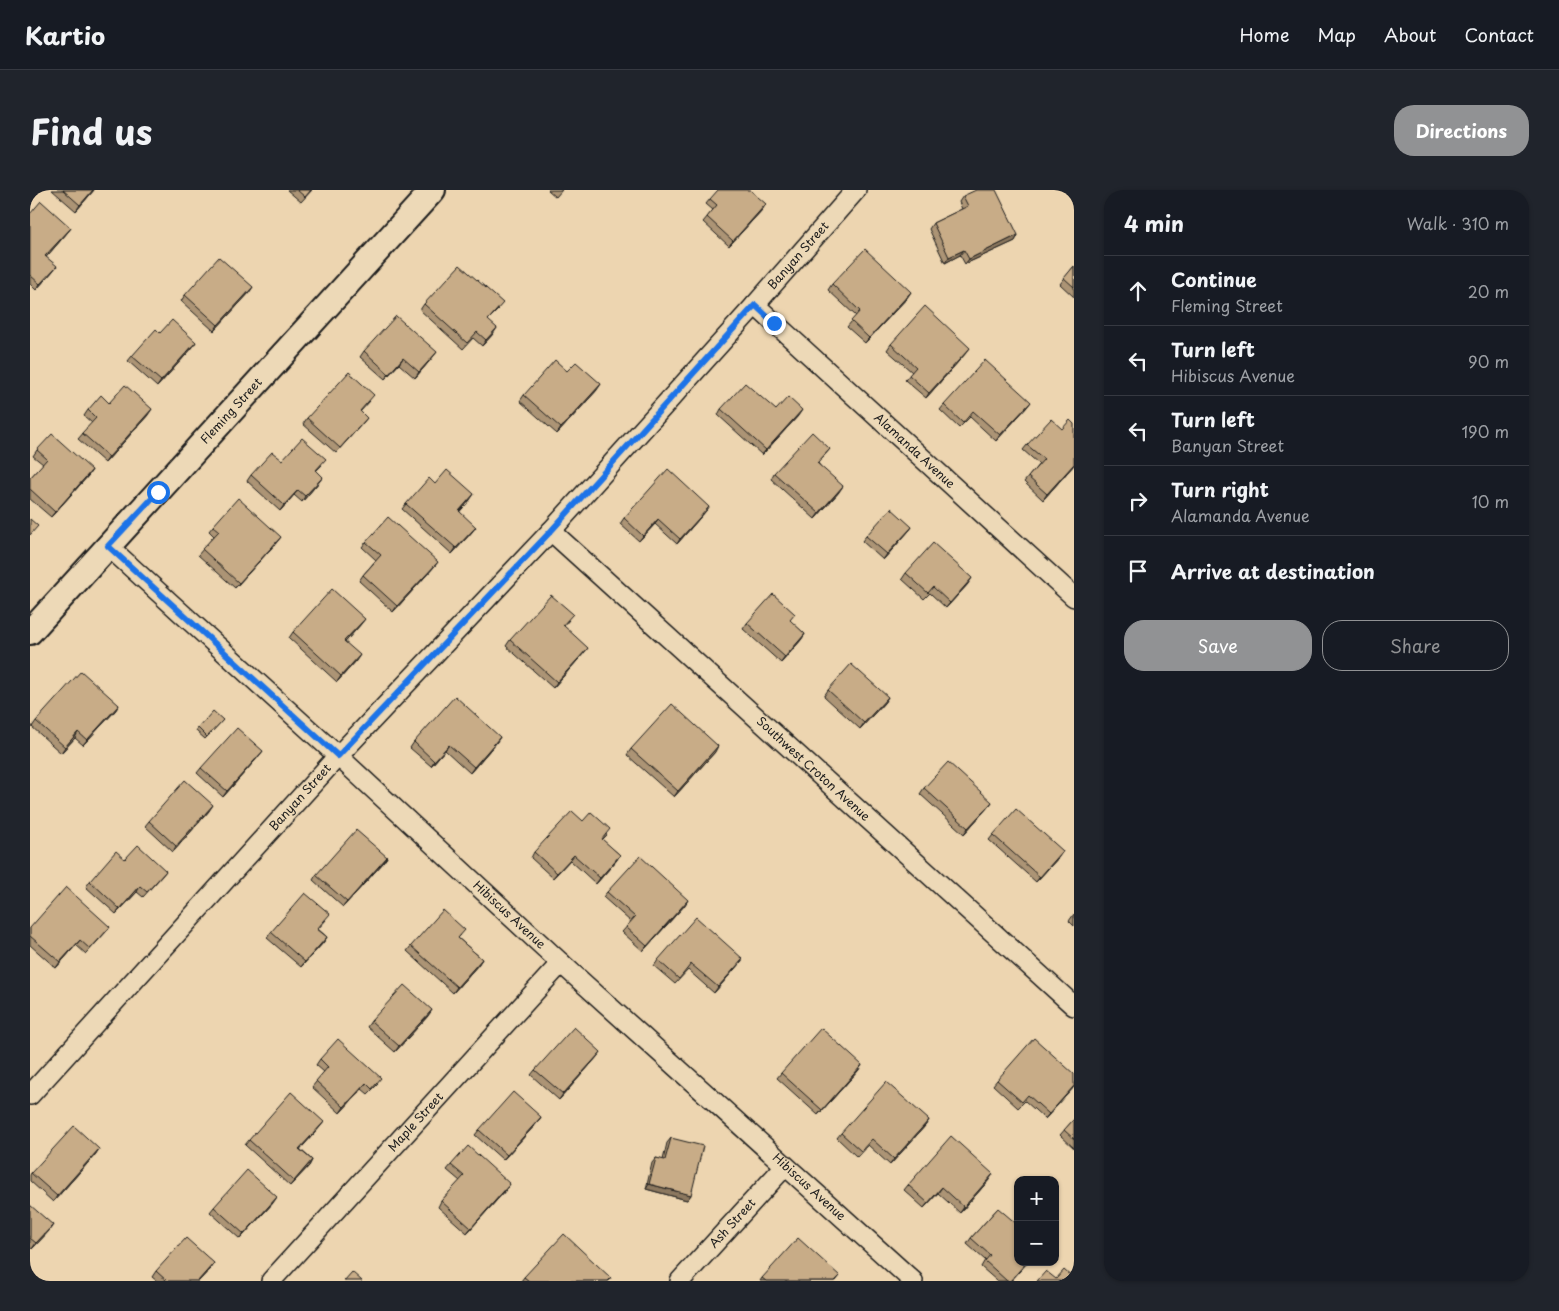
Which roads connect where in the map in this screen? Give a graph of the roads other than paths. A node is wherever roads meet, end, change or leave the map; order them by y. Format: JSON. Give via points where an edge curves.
{"nodes":[{"id":1,"x":433,"y":190,"type":"edge"},
{"id":2,"x":856,"y":190,"type":"edge"},
{"id":3,"x":755,"y":305,"type":"junction"},
{"id":4,"x":551,"y":531,"type":"junction"},
{"id":5,"x":108,"y":546,"type":"junction"},
{"id":6,"x":1074,"y":597,"type":"edge"},
{"id":7,"x":30,"y":632,"type":"edge"},
{"id":8,"x":338,"y":756,"type":"junction"},
{"id":9,"x":561,"y":963,"type":"junction"},
{"id":10,"x":1074,"y":1006,"type":"edge"},
{"id":11,"x":30,"y":1095,"type":"edge"},
{"id":12,"x":785,"y":1166,"type":"junction"},
{"id":13,"x":271,"y":1281,"type":"edge"},
{"id":14,"x":680,"y":1281,"type":"edge"},
{"id":15,"x":913,"y":1281,"type":"edge"}],
"edges":[{"from":1,"to":5,"type":"street","name":"Fleming Street"},
{"from":2,"to":3,"type":"street","name":"Banyan Street"},
{"from":3,"to":4,"type":"street","name":"Banyan Street"},
{"from":3,"to":6,"type":"street","name":"Alamanda Avenue"},
{"from":4,"to":8,"type":"street","name":"Banyan Street"},
{"from":4,"to":10,"type":"street","name":"Southwest Croton Avenue"},
{"from":5,"to":7,"type":"street","name":"Fleming Street"},
{"from":5,"to":8,"type":"street","name":"Hibiscus Avenue"},
{"from":8,"to":9,"type":"street","name":"Hibiscus Avenue"},
{"from":8,"to":11,"type":"street","name":"Banyan Street"},
{"from":9,"to":12,"type":"street","name":"Hibiscus Avenue"},
{"from":9,"to":13,"type":"street","name":"Maple Street"},
{"from":12,"to":14,"type":"street","name":"Ash Street"},
{"from":12,"to":15,"type":"street","name":"Hibiscus Avenue"}]}
